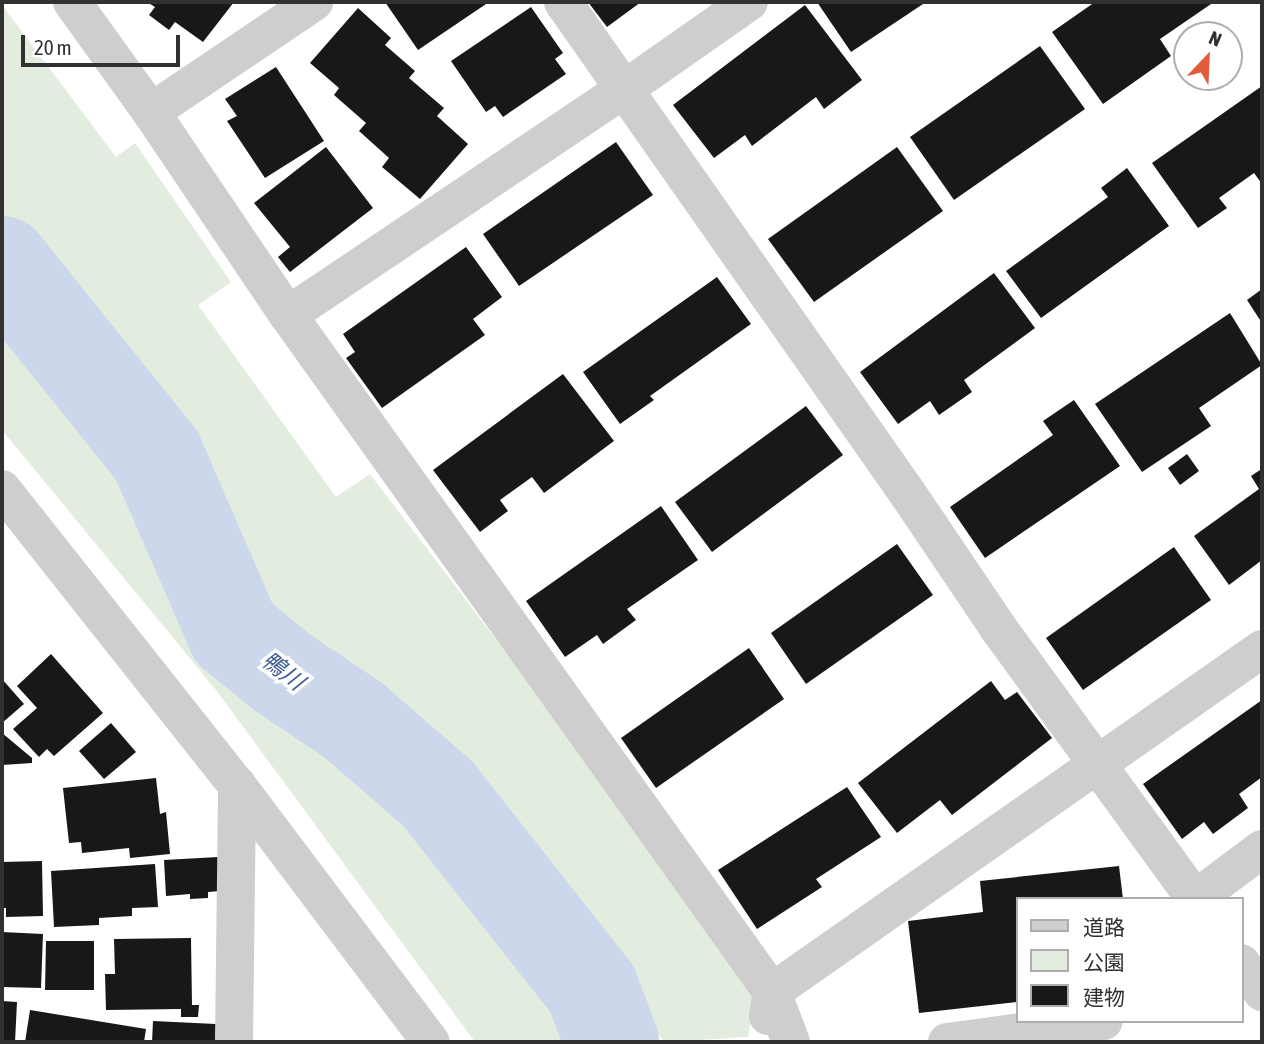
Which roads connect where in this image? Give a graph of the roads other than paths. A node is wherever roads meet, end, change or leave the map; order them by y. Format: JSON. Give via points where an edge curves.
{"nodes":[{"id":1,"x":72,"y":2,"type":"edge"},
{"id":2,"x":314,"y":2,"type":"edge"},
{"id":3,"x":563,"y":2,"type":"edge"},
{"id":4,"x":749,"y":2,"type":"edge"},
{"id":5,"x":626,"y":89,"type":"junction"},
{"id":6,"x":151,"y":112,"type":"junction"},
{"id":7,"x":288,"y":315,"type":"junction"},
{"id":8,"x":2,"y":489,"type":"edge"},
{"id":9,"x":1262,"y":649,"type":"edge"},
{"id":10,"x":1098,"y":765,"type":"junction"},
{"id":11,"x":237,"y":785,"type":"junction"},
{"id":12,"x":1262,"y":849,"type":"edge"},
{"id":13,"x":1194,"y":897,"type":"edge"},
{"id":14,"x":1198,"y":897,"type":"edge"},
{"id":15,"x":1243,"y":966,"type":"edge"},
{"id":16,"x":772,"y":992,"type":"junction"},
{"id":17,"x":1262,"y":992,"type":"edge"},
{"id":18,"x":1262,"y":999,"type":"edge"},
{"id":19,"x":1243,"y":1002,"type":"edge"},
{"id":20,"x":1093,"y":1023,"type":"edge"},
{"id":21,"x":1001,"y":1039,"type":"edge"},
{"id":22,"x":234,"y":1042,"type":"edge"},
{"id":23,"x":431,"y":1042,"type":"edge"},
{"id":24,"x":763,"y":1042,"type":"edge"},
{"id":25,"x":791,"y":1042,"type":"edge"},
{"id":26,"x":947,"y":1042,"type":"edge"}],
"edges":[{"from":1,"to":6,"type":"street"},
{"from":2,"to":6,"type":"street"},
{"from":3,"to":5,"type":"street"},
{"from":4,"to":5,"type":"street"},
{"from":5,"to":7,"type":"street"},
{"from":5,"to":10,"type":"street"},
{"from":6,"to":7,"type":"street"},
{"from":7,"to":16,"type":"street"},
{"from":8,"to":11,"type":"street"},
{"from":9,"to":10,"type":"street"},
{"from":10,"to":13,"type":"street"},
{"from":10,"to":16,"type":"street"},
{"from":11,"to":22,"type":"street"},
{"from":11,"to":23,"type":"street"},
{"from":12,"to":14,"type":"street"},
{"from":15,"to":17,"type":"street"},
{"from":16,"to":24,"type":"street"},
{"from":16,"to":25,"type":"street"},
{"from":18,"to":19,"type":"street"},
{"from":20,"to":21,"type":"street"},
{"from":21,"to":26,"type":"street"}]}
